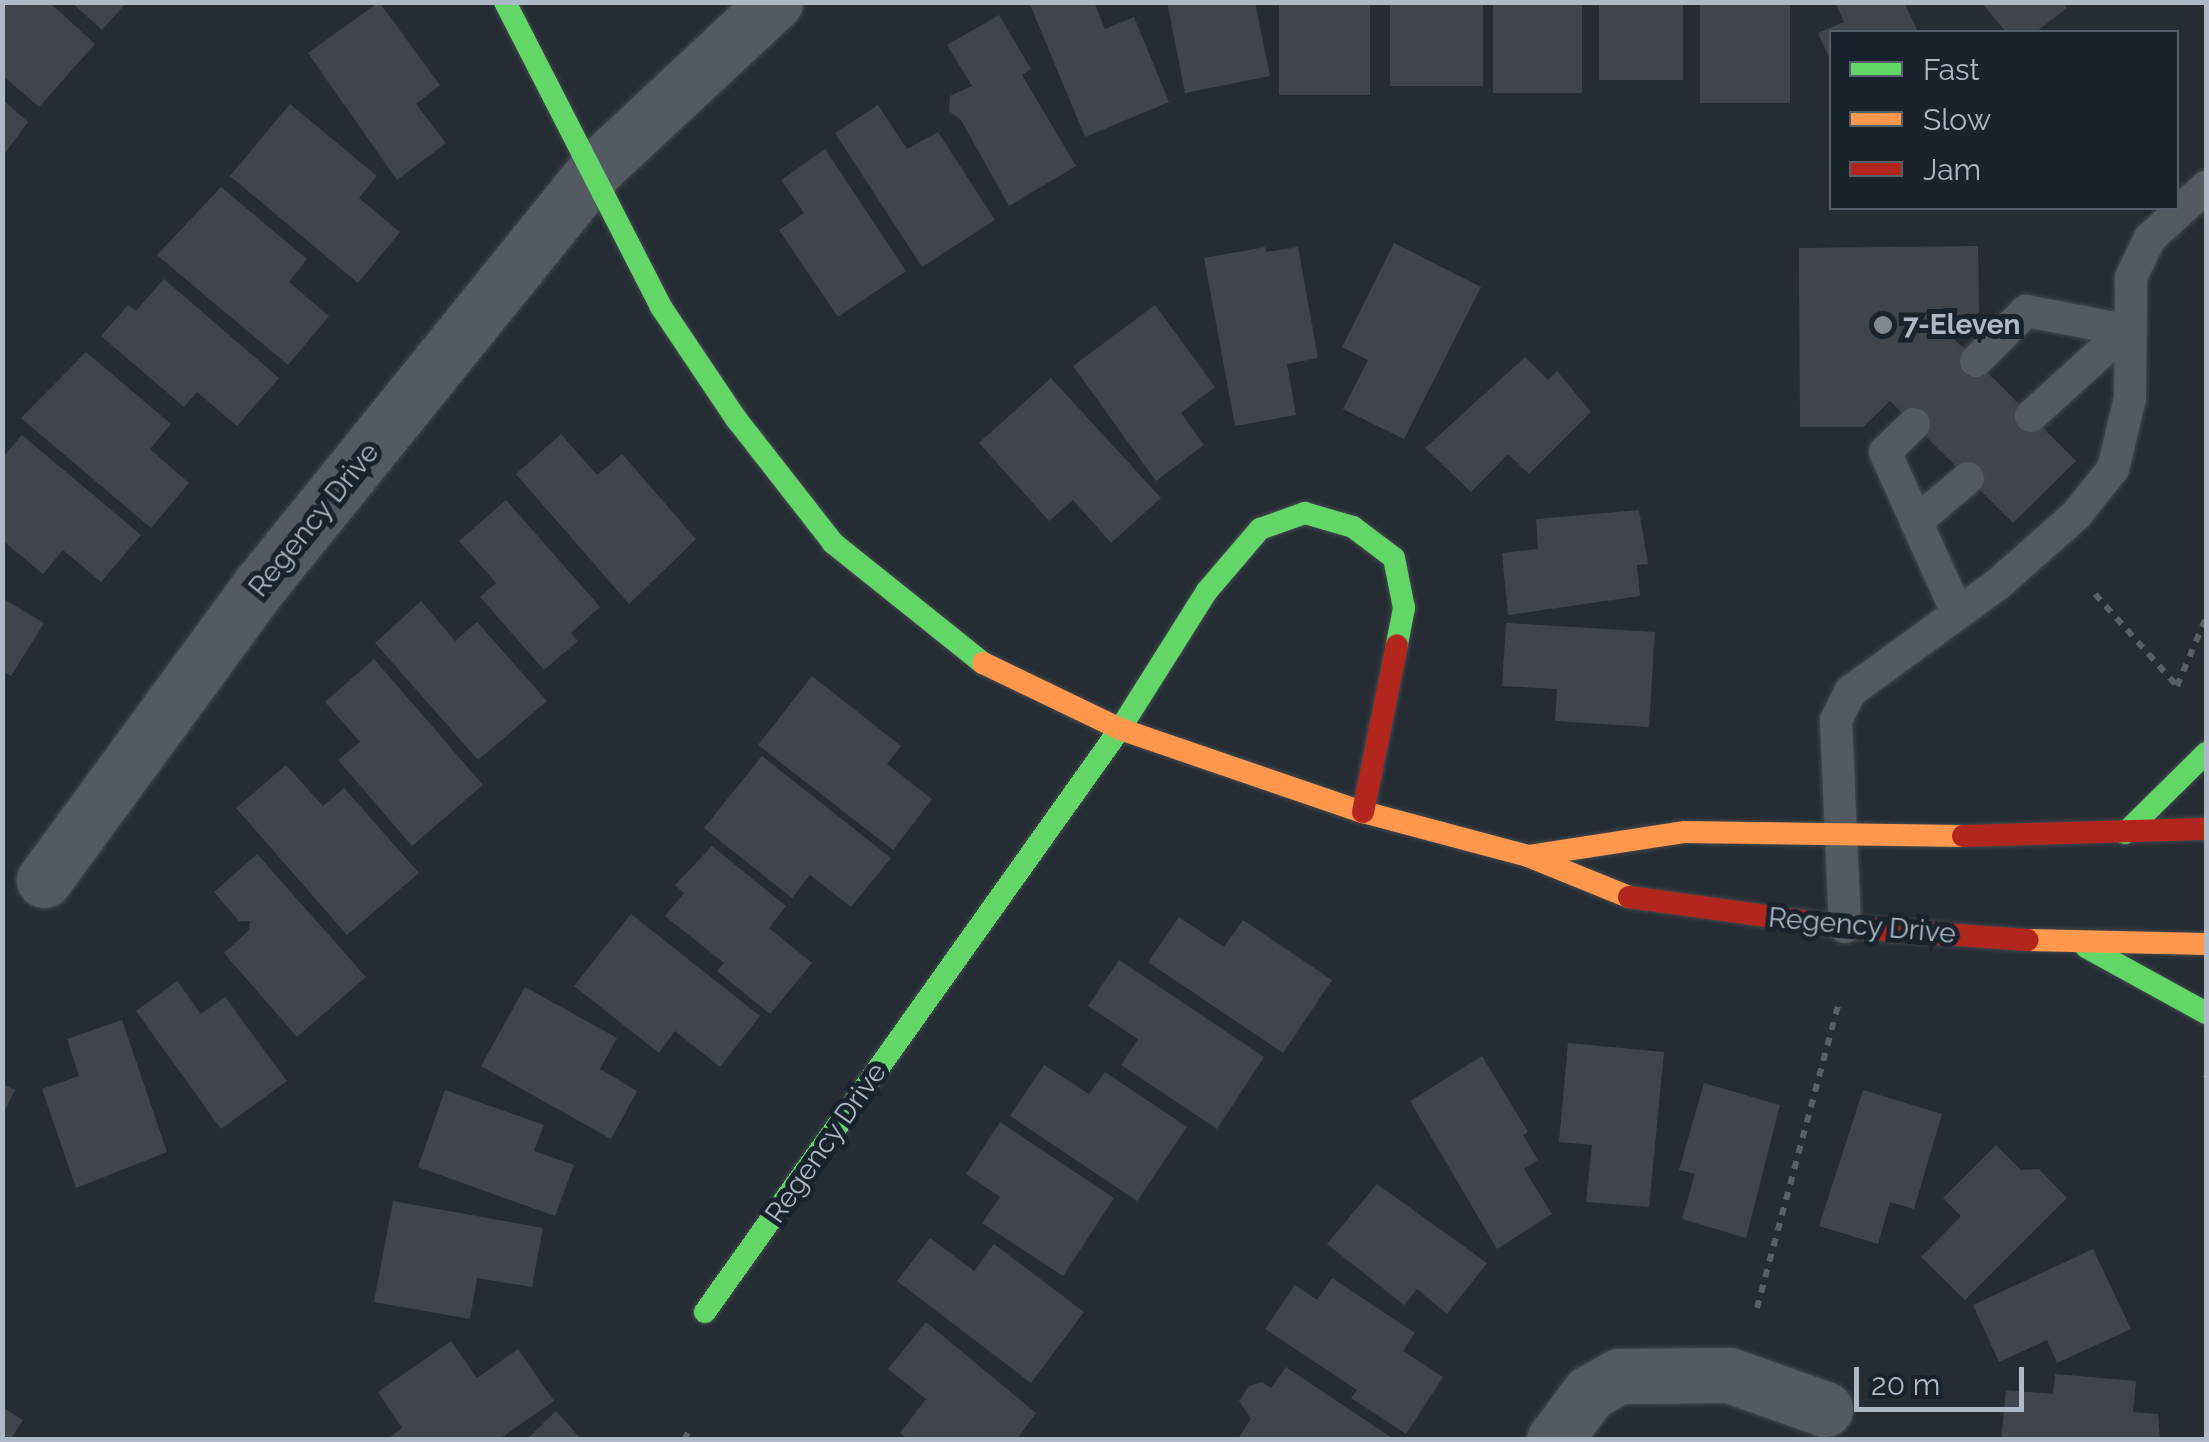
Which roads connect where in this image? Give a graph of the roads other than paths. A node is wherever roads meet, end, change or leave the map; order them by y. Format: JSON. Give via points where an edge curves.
{"nodes":[{"id":1,"x":505,"y":2,"type":"edge"},
{"id":2,"x":775,"y":2,"type":"edge"},
{"id":3,"x":596,"y":169,"type":"junction"},
{"id":4,"x":2206,"y":188,"type":"edge"},
{"id":5,"x":2126,"y":330,"type":"junction"},
{"id":6,"x":1976,"y":361,"type":"dead end"},
{"id":7,"x":2030,"y":416,"type":"dead end"},
{"id":8,"x":1914,"y":424,"type":"dead end"},
{"id":9,"x":1968,"y":478,"type":"dead end"},
{"id":10,"x":1916,"y":522,"type":"junction"},
{"id":11,"x":1957,"y":612,"type":"junction"},
{"id":12,"x":1120,"y":729,"type":"junction"},
{"id":13,"x":2206,"y":753,"type":"edge"},
{"id":14,"x":1363,"y":812,"type":"junction"},
{"id":15,"x":2206,"y":830,"type":"edge"},
{"id":16,"x":2125,"y":833,"type":"junction"},
{"id":17,"x":1839,"y":834,"type":"junction"},
{"id":18,"x":1528,"y":856,"type":"junction"},
{"id":19,"x":44,"y":880,"type":"dead end"},
{"id":20,"x":1845,"y":927,"type":"junction"},
{"id":21,"x":2079,"y":944,"type":"junction"},
{"id":22,"x":2206,"y":944,"type":"edge"},
{"id":23,"x":2206,"y":1013,"type":"edge"},
{"id":24,"x":705,"y":1312,"type":"dead end"},
{"id":25,"x":1825,"y":1409,"type":"dead end"},
{"id":26,"x":1554,"y":1440,"type":"edge"}],
"edges":[{"from":1,"to":3,"type":"street","name":"Regency Drive"},
{"from":2,"to":3,"type":"street"},
{"from":3,"to":12,"type":"street","name":"Regency Drive","via":[[661,307],[833,544],[987,666]]},
{"from":3,"to":19,"type":"street","name":"Regency Drive","via":[[262,584]]},
{"from":4,"to":5,"type":"lane","via":[[2150,238],[2132,277]]},
{"from":5,"to":6,"type":"lane","via":[[2026,311]]},
{"from":5,"to":7,"type":"lane"},
{"from":5,"to":11,"type":"lane","via":[[2130,398],[2113,469],[2076,515]]},
{"from":8,"to":10,"type":"lane","via":[[1885,452]]},
{"from":9,"to":10,"type":"lane"},
{"from":10,"to":11,"type":"lane"},
{"from":11,"to":17,"type":"lane","via":[[1851,691],[1836,720]]},
{"from":12,"to":14,"type":"street","name":"Regency Drive"},
{"from":12,"to":14,"type":"street","name":"Regency Drive","via":[[1207,590],[1260,528],[1305,513],[1353,528],[1394,558],[1404,608]]},
{"from":12,"to":24,"type":"street","name":"Regency Drive"},
{"from":13,"to":16,"type":"street"},
{"from":14,"to":18,"type":"street","name":"Regency Drive"},
{"from":15,"to":16,"type":"street","name":"Regency Drive"},
{"from":16,"to":17,"type":"street","name":"Regency Drive"},
{"from":17,"to":18,"type":"street","name":"Regency Drive","via":[[1638,836]]},
{"from":17,"to":20,"type":"lane"},
{"from":18,"to":20,"type":"street","name":"Regency Drive","via":[[1611,894]]},
{"from":20,"to":21,"type":"street","name":"Regency Drive"},
{"from":21,"to":22,"type":"street","name":"Regency Drive"},
{"from":21,"to":23,"type":"street"},
{"from":25,"to":26,"type":"street","via":[[1729,1375],[1634,1375],[1589,1393]]}]}
